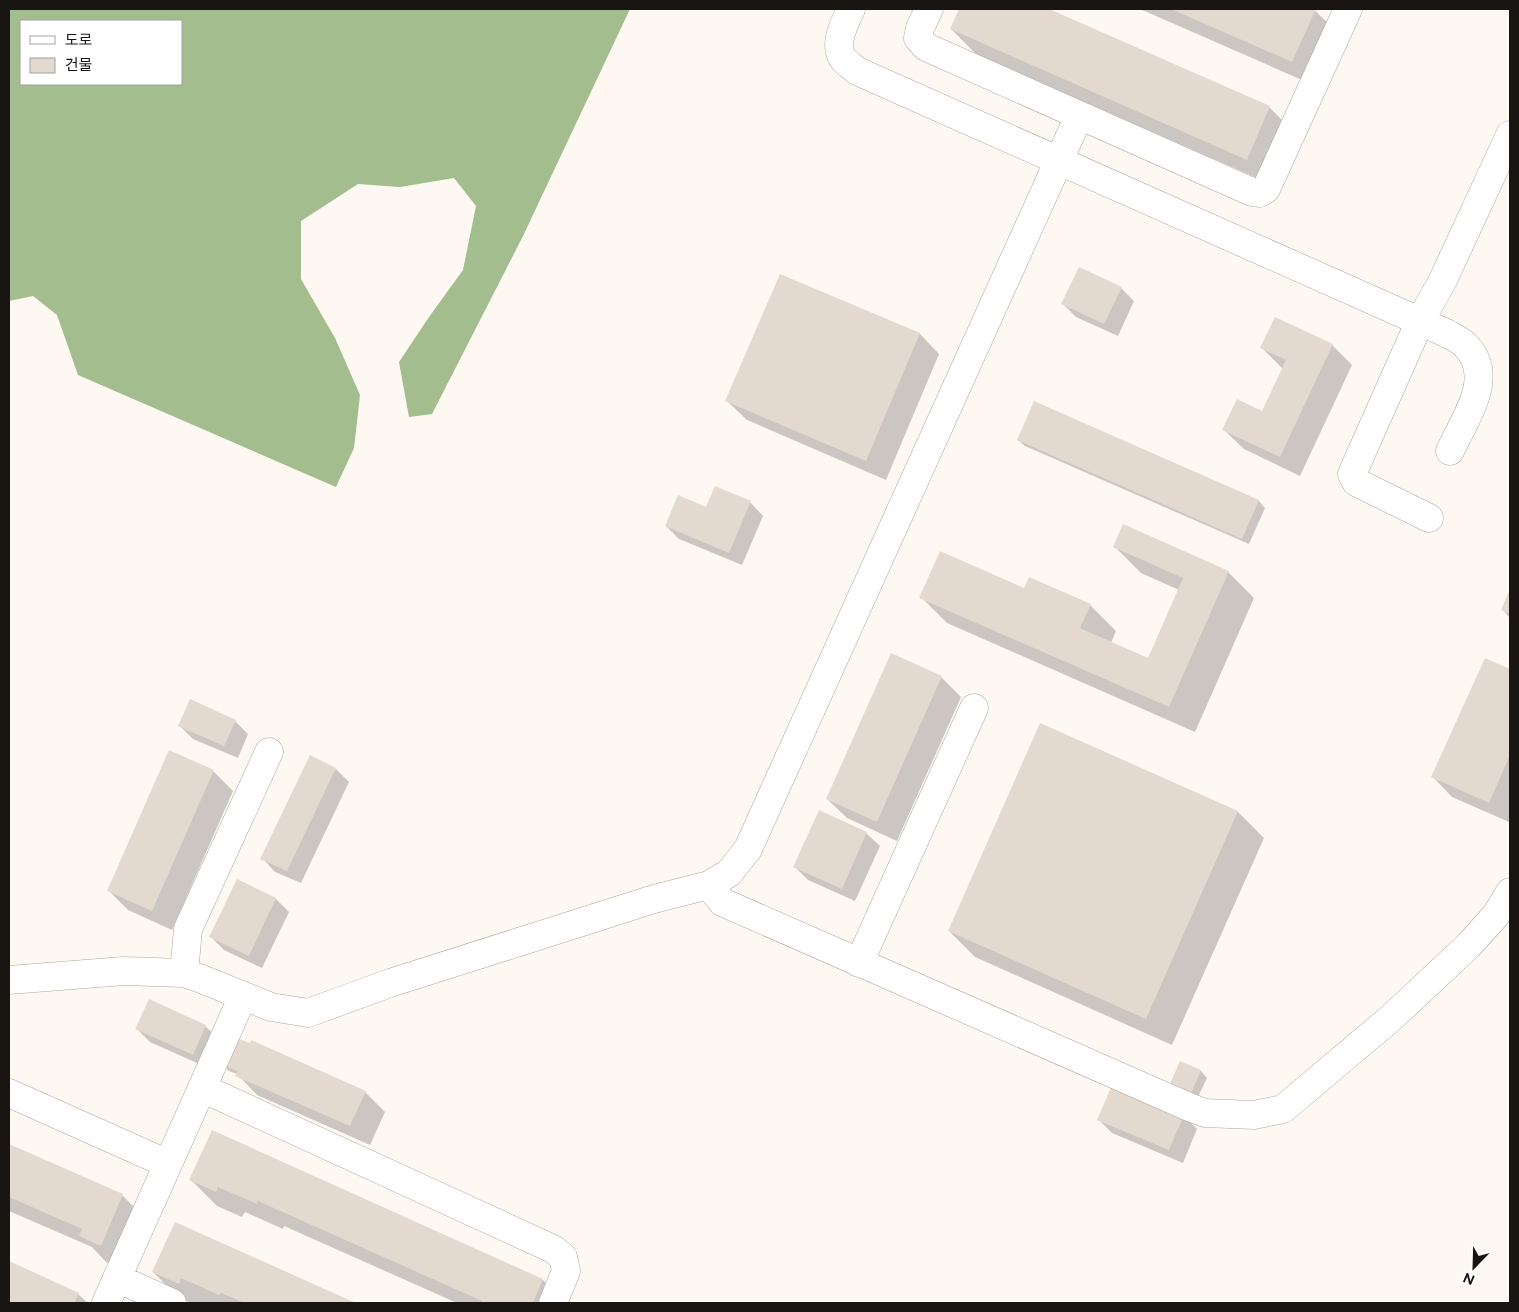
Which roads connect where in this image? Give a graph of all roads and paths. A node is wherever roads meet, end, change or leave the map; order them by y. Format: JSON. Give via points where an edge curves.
{"nodes":[{"id":1,"x":851,"y":9,"type":"edge"},
{"id":2,"x":929,"y":9,"type":"edge"},
{"id":3,"x":1348,"y":9,"type":"edge"},
{"id":4,"x":1079,"y":116,"type":"junction"},
{"id":5,"x":1510,"y":135,"type":"edge"},
{"id":6,"x":1059,"y":161,"type":"junction"},
{"id":7,"x":1420,"y":321,"type":"junction"},
{"id":8,"x":1450,"y":451,"type":"dead end"},
{"id":9,"x":1429,"y":518,"type":"dead end"},
{"id":10,"x":974,"y":708,"type":"dead end"},
{"id":11,"x":269,"y":752,"type":"dead end"},
{"id":12,"x":709,"y":885,"type":"junction"},
{"id":13,"x":1510,"y":892,"type":"edge"},
{"id":14,"x":859,"y":963,"type":"junction"},
{"id":15,"x":184,"y":973,"type":"junction"},
{"id":16,"x":9,"y":980,"type":"edge"},
{"id":17,"x":243,"y":996,"type":"junction"},
{"id":18,"x":202,"y":1088,"type":"junction"},
{"id":19,"x":9,"y":1093,"type":"edge"},
{"id":20,"x":168,"y":1164,"type":"junction"},
{"id":21,"x":117,"y":1278,"type":"junction"},
{"id":22,"x":106,"y":1303,"type":"edge"},
{"id":23,"x":172,"y":1303,"type":"edge"},
{"id":24,"x":553,"y":1303,"type":"edge"}],
"edges":[{"from":1,"to":6,"type":"street","via":[[838,45],[843,58],[857,71]]},
{"from":2,"to":4,"type":"street","via":[[918,38],[926,47]]},
{"from":3,"to":4,"type":"street","via":[[1266,189],[1259,193]]},
{"from":4,"to":6,"type":"street"},
{"from":5,"to":7,"type":"street","via":[[1442,282]]},
{"from":6,"to":7,"type":"street"},
{"from":6,"to":12,"type":"street","via":[[748,849],[729,873]]},
{"from":7,"to":8,"type":"street","via":[[1467,346],[1478,362],[1480,379],[1476,396]]},
{"from":7,"to":9,"type":"street","via":[[1352,474],[1356,482]]},
{"from":10,"to":14,"type":"street"},
{"from":11,"to":15,"type":"street","via":[[188,929]]},
{"from":12,"to":14,"type":"street","via":[[722,902]]},
{"from":12,"to":17,"type":"street","via":[[654,899],[390,983],[308,1013],[271,1007]]},
{"from":13,"to":14,"type":"street","via":[[1496,915],[1469,946],[1391,1018],[1283,1109],[1254,1115],[1205,1113],[1189,1108]]},
{"from":15,"to":16,"type":"street","via":[[124,971]]},
{"from":15,"to":17,"type":"street"},
{"from":17,"to":18,"type":"street"},
{"from":18,"to":20,"type":"street"},
{"from":18,"to":24,"type":"street","via":[[553,1249],[563,1257],[566,1270]]},
{"from":19,"to":20,"type":"street"},
{"from":20,"to":21,"type":"street"},
{"from":21,"to":22,"type":"street"},
{"from":21,"to":23,"type":"street"}]}
